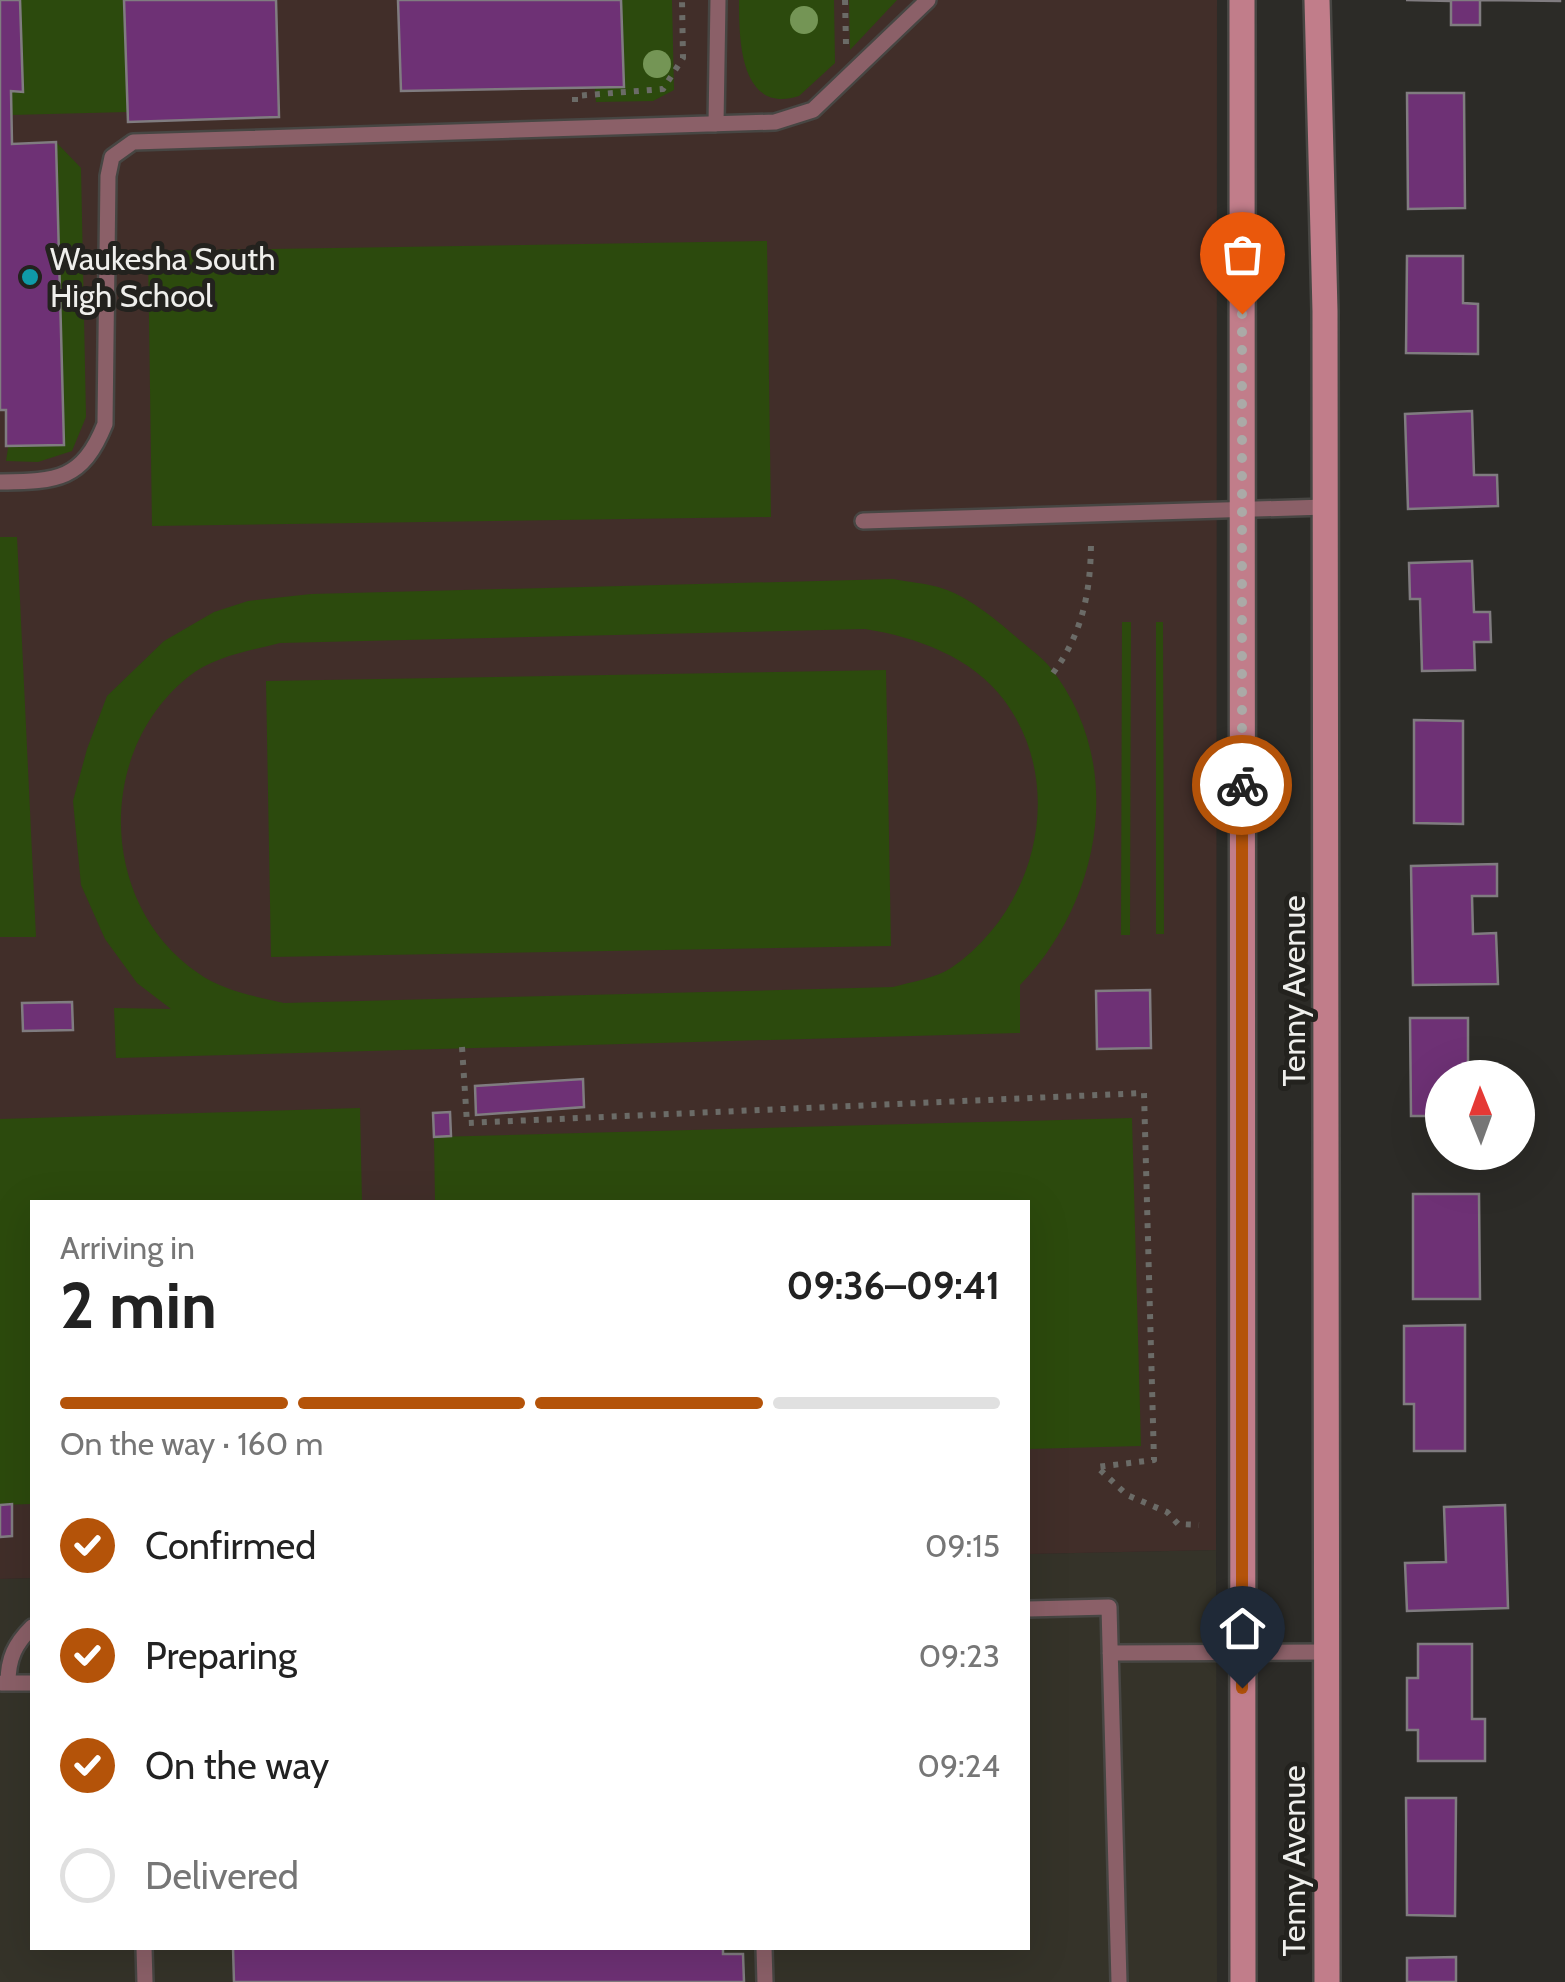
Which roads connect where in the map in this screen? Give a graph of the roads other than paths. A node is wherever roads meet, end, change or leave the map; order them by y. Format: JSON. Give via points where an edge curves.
{"nodes":[{"id":1,"x":718,"y":0,"type":"edge"},
{"id":2,"x":928,"y":0,"type":"edge"},
{"id":3,"x":1242,"y":0,"type":"edge"},
{"id":4,"x":1318,"y":0,"type":"edge"},
{"id":5,"x":716,"y":124,"type":"junction"},
{"id":6,"x":0,"y":482,"type":"edge"},
{"id":7,"x":1325,"y":507,"type":"junction"},
{"id":8,"x":1242,"y":510,"type":"junction"},
{"id":9,"x":862,"y":521,"type":"dead end"},
{"id":10,"x":1030,"y":1609,"type":"edge"},
{"id":11,"x":30,"y":1629,"type":"edge"},
{"id":12,"x":1242,"y":1650,"type":"junction"},
{"id":13,"x":1327,"y":1652,"type":"junction"},
{"id":14,"x":1110,"y":1653,"type":"junction"},
{"id":15,"x":30,"y":1682,"type":"edge"},
{"id":16,"x":4,"y":1683,"type":"edge"},
{"id":17,"x":144,"y":1950,"type":"edge"},
{"id":18,"x":764,"y":1950,"type":"edge"},
{"id":19,"x":145,"y":1982,"type":"edge"},
{"id":20,"x":766,"y":1982,"type":"edge"},
{"id":21,"x":1119,"y":1982,"type":"edge"},
{"id":22,"x":1243,"y":1982,"type":"edge"},
{"id":23,"x":1327,"y":1982,"type":"edge"}],
"edges":[{"from":1,"to":5,"type":"lane"},
{"from":2,"to":5,"type":"lane","via":[[813,110],[775,122]]},
{"from":3,"to":8,"type":"street","name":"Tenny Avenue"},
{"from":4,"to":7,"type":"street","name":"Tenny Avenue"},
{"from":5,"to":6,"type":"lane","via":[[133,142],[112,157],[108,176],[106,424],[94,452],[72,473]]},
{"from":7,"to":8,"type":"lane"},
{"from":7,"to":13,"type":"street","name":"Tenny Avenue"},
{"from":8,"to":9,"type":"lane"},
{"from":8,"to":12,"type":"street","name":"Tenny Avenue"},
{"from":10,"to":14,"type":"lane","via":[[1110,1607]]},
{"from":11,"to":16,"type":"lane","via":[[18,1642]]},
{"from":12,"to":13,"type":"lane"},
{"from":12,"to":14,"type":"lane"},
{"from":12,"to":22,"type":"street","name":"Tenny Avenue"},
{"from":13,"to":23,"type":"street","name":"Tenny Avenue"},
{"from":14,"to":21,"type":"lane"},
{"from":15,"to":16,"type":"lane"},
{"from":17,"to":19,"type":"lane"},
{"from":18,"to":20,"type":"lane"}]}
